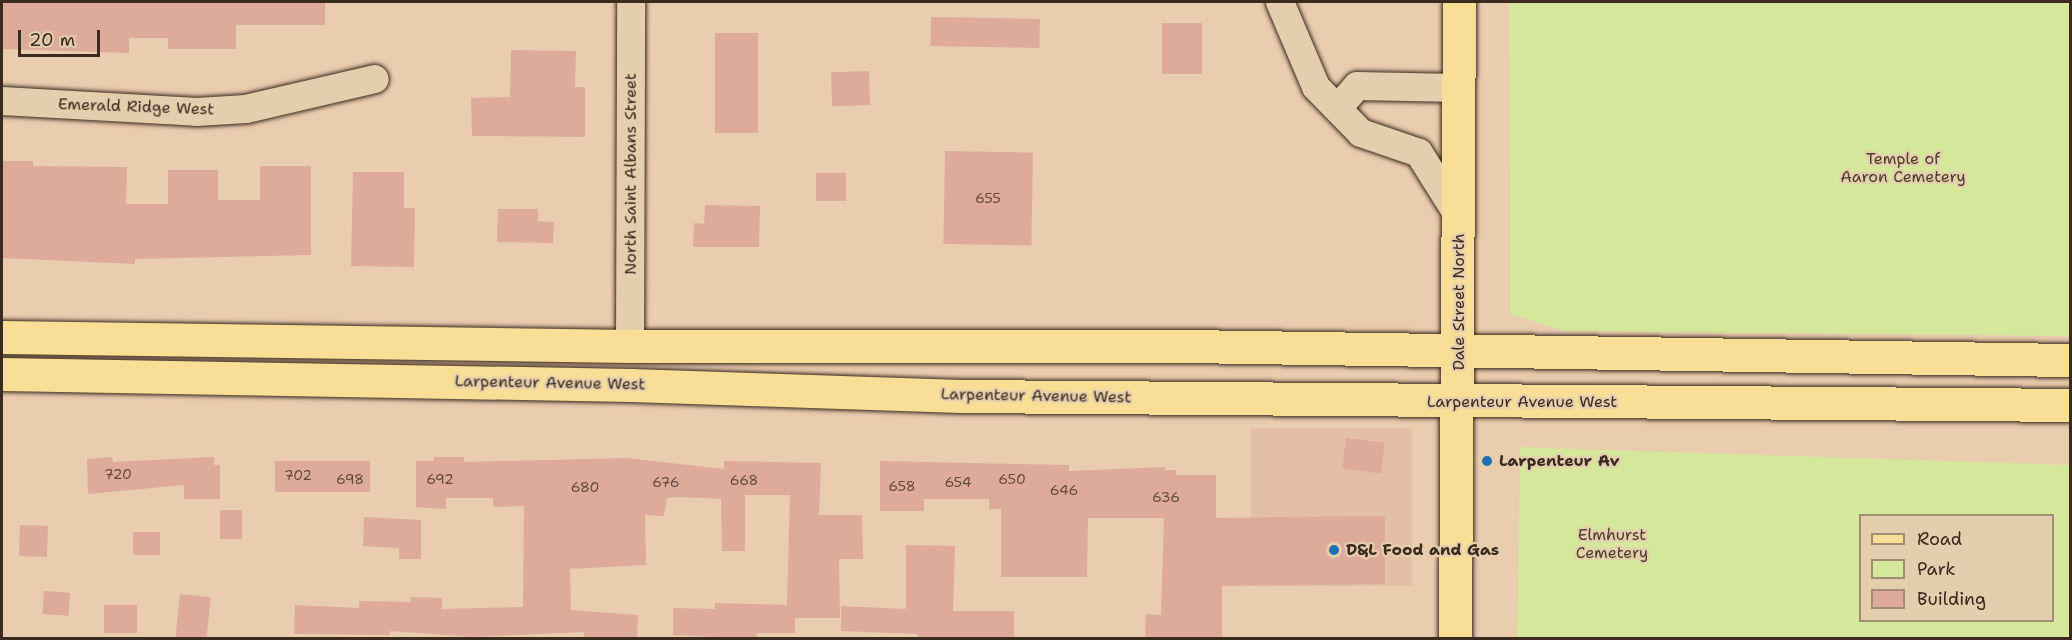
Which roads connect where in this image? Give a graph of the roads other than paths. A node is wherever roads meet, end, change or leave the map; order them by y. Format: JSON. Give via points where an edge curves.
{"nodes":[{"id":1,"x":631,"y":2,"type":"edge"},
{"id":2,"x":1280,"y":2,"type":"edge"},
{"id":3,"x":1459,"y":2,"type":"edge"},
{"id":4,"x":375,"y":79,"type":"dead end"},
{"id":5,"x":1459,"y":88,"type":"junction"},
{"id":6,"x":2,"y":101,"type":"edge"},
{"id":7,"x":1338,"y":108,"type":"junction"},
{"id":8,"x":1460,"y":218,"type":"junction"},
{"id":9,"x":2,"y":337,"type":"edge"},
{"id":10,"x":630,"y":346,"type":"junction"},
{"id":11,"x":1459,"y":351,"type":"junction"},
{"id":12,"x":2070,"y":360,"type":"edge"},
{"id":13,"x":2,"y":374,"type":"edge"},
{"id":14,"x":1458,"y":402,"type":"junction"},
{"id":15,"x":2070,"y":405,"type":"edge"},
{"id":16,"x":1455,"y":639,"type":"edge"}],
"edges":[{"from":1,"to":10,"type":"street","name":"North Saint Albans Street"},
{"from":2,"to":7,"type":"street","via":[[1316,87]]},
{"from":3,"to":5,"type":"main road","name":"Dale Street North"},
{"from":4,"to":6,"type":"street","name":"Emerald Ridge West","via":[[246,109],[197,112]]},
{"from":5,"to":7,"type":"street","via":[[1357,86]]},
{"from":5,"to":8,"type":"main road","name":"Dale Street North"},
{"from":7,"to":8,"type":"street","via":[[1361,133],[1419,153]]},
{"from":8,"to":11,"type":"main road","name":"Dale Street North"},
{"from":9,"to":10,"type":"main road"},
{"from":10,"to":11,"type":"main road","via":[[1187,346]]},
{"from":11,"to":12,"type":"main road"},
{"from":11,"to":14,"type":"main road","name":"Dale Street North"},
{"from":13,"to":14,"type":"main road","name":"Larpenteur Avenue West","via":[[631,385],[961,396]]},
{"from":14,"to":15,"type":"main road","name":"Larpenteur Avenue West"},
{"from":14,"to":16,"type":"main road","name":"Dale Street North"}]}
